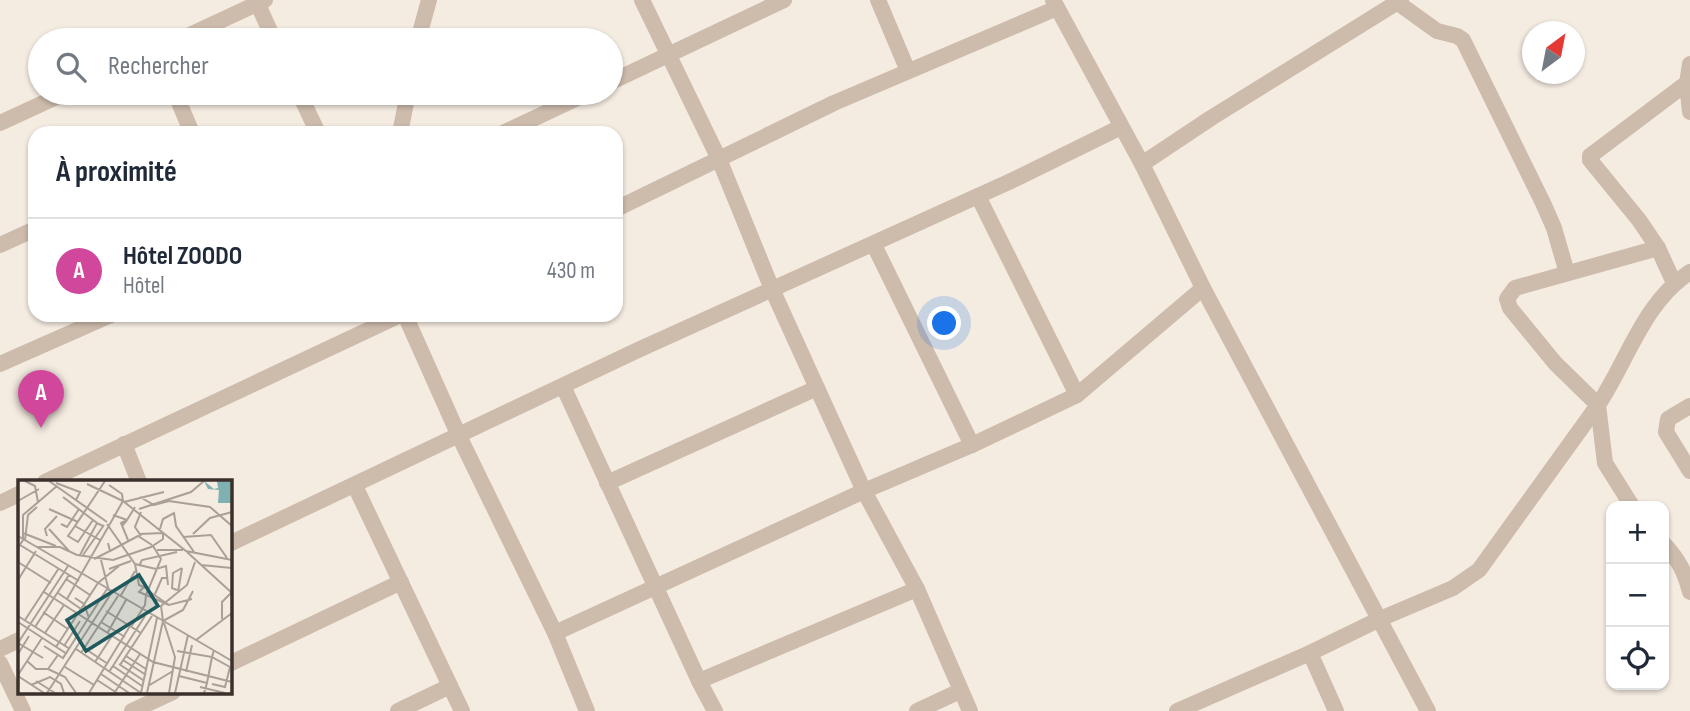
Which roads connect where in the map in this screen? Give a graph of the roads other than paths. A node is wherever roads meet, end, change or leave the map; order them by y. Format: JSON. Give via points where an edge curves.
{"nodes":[{"id":1,"x":429,"y":0,"type":"edge"},
{"id":2,"x":642,"y":0,"type":"edge"},
{"id":3,"x":784,"y":0,"type":"edge"},
{"id":4,"x":878,"y":0,"type":"edge"},
{"id":5,"x":259,"y":1,"type":"edge"},
{"id":6,"x":1399,"y":1,"type":"edge"},
{"id":7,"x":1055,"y":4,"type":"edge"},
{"id":8,"x":204,"y":28,"type":"edge"},
{"id":9,"x":270,"y":28,"type":"edge"},
{"id":10,"x":421,"y":28,"type":"edge"},
{"id":11,"x":668,"y":54,"type":"junction"},
{"id":12,"x":1690,"y":64,"type":"edge"},
{"id":13,"x":908,"y":71,"type":"junction"},
{"id":14,"x":623,"y":76,"type":"edge"},
{"id":15,"x":1687,"y":83,"type":"junction"},
{"id":16,"x":39,"y":105,"type":"edge"},
{"id":17,"x":180,"y":105,"type":"edge"},
{"id":18,"x":305,"y":105,"type":"edge"},
{"id":19,"x":406,"y":105,"type":"edge"},
{"id":20,"x":562,"y":105,"type":"edge"},
{"id":21,"x":1690,"y":112,"type":"edge"},
{"id":22,"x":0,"y":123,"type":"edge"},
{"id":23,"x":189,"y":126,"type":"edge"},
{"id":24,"x":315,"y":126,"type":"edge"},
{"id":25,"x":401,"y":126,"type":"edge"},
{"id":26,"x":518,"y":126,"type":"edge"},
{"id":27,"x":1121,"y":127,"type":"junction"},
{"id":28,"x":719,"y":159,"type":"junction"},
{"id":29,"x":1142,"y":164,"type":"junction"},
{"id":30,"x":978,"y":196,"type":"junction"},
{"id":31,"x":623,"y":206,"type":"edge"},
{"id":32,"x":28,"y":232,"type":"edge"},
{"id":33,"x":0,"y":245,"type":"edge"},
{"id":34,"x":874,"y":245,"type":"junction"},
{"id":35,"x":1658,"y":248,"type":"junction"},
{"id":36,"x":1690,"y":272,"type":"edge"},
{"id":37,"x":1567,"y":273,"type":"junction"},
{"id":38,"x":1674,"y":283,"type":"junction"},
{"id":39,"x":1203,"y":288,"type":"junction"},
{"id":40,"x":772,"y":289,"type":"junction"},
{"id":41,"x":95,"y":322,"type":"edge"},
{"id":42,"x":388,"y":322,"type":"edge"},
{"id":43,"x":406,"y":322,"type":"edge"},
{"id":44,"x":0,"y":364,"type":"edge"},
{"id":45,"x":563,"y":386,"type":"junction"},
{"id":46,"x":817,"y":388,"type":"junction"},
{"id":47,"x":1077,"y":395,"type":"junction"},
{"id":48,"x":1598,"y":405,"type":"junction"},
{"id":49,"x":1690,"y":406,"type":"edge"},
{"id":50,"x":458,"y":436,"type":"junction"},
{"id":51,"x":124,"y":444,"type":"junction"},
{"id":52,"x":972,"y":445,"type":"junction"},
{"id":53,"x":1690,"y":471,"type":"edge"},
{"id":54,"x":49,"y":480,"type":"edge"},
{"id":55,"x":138,"y":480,"type":"edge"},
{"id":56,"x":607,"y":483,"type":"junction"},
{"id":57,"x":355,"y":486,"type":"junction"},
{"id":58,"x":864,"y":491,"type":"junction"},
{"id":59,"x":18,"y":494,"type":"edge"},
{"id":60,"x":1629,"y":501,"type":"edge"},
{"id":61,"x":0,"y":503,"type":"edge"},
{"id":62,"x":231,"y":543,"type":"edge"},
{"id":63,"x":1669,"y":551,"type":"edge"},
{"id":64,"x":401,"y":582,"type":"junction"},
{"id":65,"x":654,"y":586,"type":"junction"},
{"id":66,"x":918,"y":589,"type":"junction"},
{"id":67,"x":1690,"y":592,"type":"edge"},
{"id":68,"x":1380,"y":619,"type":"junction"},
{"id":69,"x":555,"y":633,"type":"junction"},
{"id":70,"x":18,"y":640,"type":"edge"},
{"id":71,"x":0,"y":649,"type":"edge"},
{"id":72,"x":1310,"y":653,"type":"junction"},
{"id":73,"x":0,"y":663,"type":"edge"},
{"id":74,"x":231,"y":663,"type":"edge"},
{"id":75,"x":699,"y":681,"type":"junction"},
{"id":76,"x":450,"y":686,"type":"junction"},
{"id":77,"x":960,"y":691,"type":"junction"},
{"id":78,"x":169,"y":694,"type":"edge"},
{"id":79,"x":23,"y":711,"type":"edge"},
{"id":80,"x":132,"y":711,"type":"edge"},
{"id":81,"x":398,"y":711,"type":"edge"},
{"id":82,"x":462,"y":711,"type":"edge"},
{"id":83,"x":587,"y":711,"type":"edge"},
{"id":84,"x":715,"y":711,"type":"edge"},
{"id":85,"x":917,"y":711,"type":"edge"},
{"id":86,"x":970,"y":711,"type":"edge"},
{"id":87,"x":1177,"y":711,"type":"edge"},
{"id":88,"x":1336,"y":711,"type":"edge"},
{"id":89,"x":1428,"y":711,"type":"edge"}],
"edges":[{"from":1,"to":10,"type":"street"},
{"from":2,"to":11,"type":"street"},
{"from":3,"to":11,"type":"street"},
{"from":4,"to":13,"type":"street"},
{"from":5,"to":8,"type":"street"},
{"from":5,"to":9,"type":"street"},
{"from":6,"to":29,"type":"street"},
{"from":6,"to":37,"type":"street","via":[[1437,31],[1463,40],[1543,203]]},
{"from":7,"to":13,"type":"street"},
{"from":7,"to":27,"type":"street"},
{"from":11,"to":14,"type":"street"},
{"from":11,"to":28,"type":"street"},
{"from":12,"to":15,"type":"street"},
{"from":13,"to":28,"type":"street"},
{"from":15,"to":21,"type":"street"},
{"from":15,"to":35,"type":"street","via":[[1590,156]]},
{"from":16,"to":22,"type":"street"},
{"from":17,"to":23,"type":"street"},
{"from":18,"to":24,"type":"street"},
{"from":19,"to":25,"type":"street"},
{"from":20,"to":26,"type":"street"},
{"from":27,"to":29,"type":"street"},
{"from":27,"to":30,"type":"street"},
{"from":28,"to":31,"type":"street"},
{"from":28,"to":40,"type":"street"},
{"from":29,"to":39,"type":"street"},
{"from":30,"to":34,"type":"street"},
{"from":30,"to":47,"type":"street"},
{"from":32,"to":33,"type":"street"},
{"from":34,"to":40,"type":"street"},
{"from":34,"to":52,"type":"street"},
{"from":35,"to":37,"type":"street"},
{"from":35,"to":38,"type":"street"},
{"from":36,"to":38,"type":"street"},
{"from":37,"to":48,"type":"street","via":[[1515,288],[1507,299],[1555,363]]},
{"from":38,"to":48,"type":"street","via":[[1642,324]]},
{"from":39,"to":47,"type":"street"},
{"from":39,"to":68,"type":"street"},
{"from":40,"to":45,"type":"street"},
{"from":40,"to":46,"type":"street"},
{"from":41,"to":44,"type":"street"},
{"from":42,"to":51,"type":"street"},
{"from":43,"to":50,"type":"street"},
{"from":45,"to":50,"type":"street"},
{"from":45,"to":56,"type":"street"},
{"from":46,"to":56,"type":"street"},
{"from":46,"to":58,"type":"street"},
{"from":47,"to":52,"type":"street"},
{"from":48,"to":60,"type":"street","via":[[1605,463]]},
{"from":48,"to":68,"type":"street","via":[[1479,570],[1453,588]]},
{"from":49,"to":53,"type":"street","via":[[1668,419],[1666,432]]},
{"from":50,"to":57,"type":"street"},
{"from":50,"to":69,"type":"street"},
{"from":51,"to":54,"type":"street"},
{"from":51,"to":55,"type":"street"},
{"from":52,"to":58,"type":"street"},
{"from":56,"to":65,"type":"street"},
{"from":57,"to":62,"type":"street"},
{"from":57,"to":64,"type":"street"},
{"from":58,"to":65,"type":"street"},
{"from":58,"to":66,"type":"street"},
{"from":59,"to":61,"type":"street"},
{"from":63,"to":67,"type":"street"},
{"from":64,"to":74,"type":"street"},
{"from":64,"to":76,"type":"street"},
{"from":65,"to":69,"type":"street"},
{"from":65,"to":75,"type":"street"},
{"from":66,"to":75,"type":"street"},
{"from":66,"to":77,"type":"street"},
{"from":68,"to":72,"type":"street"},
{"from":68,"to":89,"type":"street"},
{"from":69,"to":83,"type":"street"},
{"from":70,"to":71,"type":"street"},
{"from":72,"to":87,"type":"street"},
{"from":72,"to":88,"type":"street"},
{"from":73,"to":79,"type":"street"},
{"from":75,"to":84,"type":"street"},
{"from":76,"to":81,"type":"street"},
{"from":76,"to":82,"type":"street"},
{"from":77,"to":85,"type":"street"},
{"from":77,"to":86,"type":"street"},
{"from":78,"to":80,"type":"street"}]}
